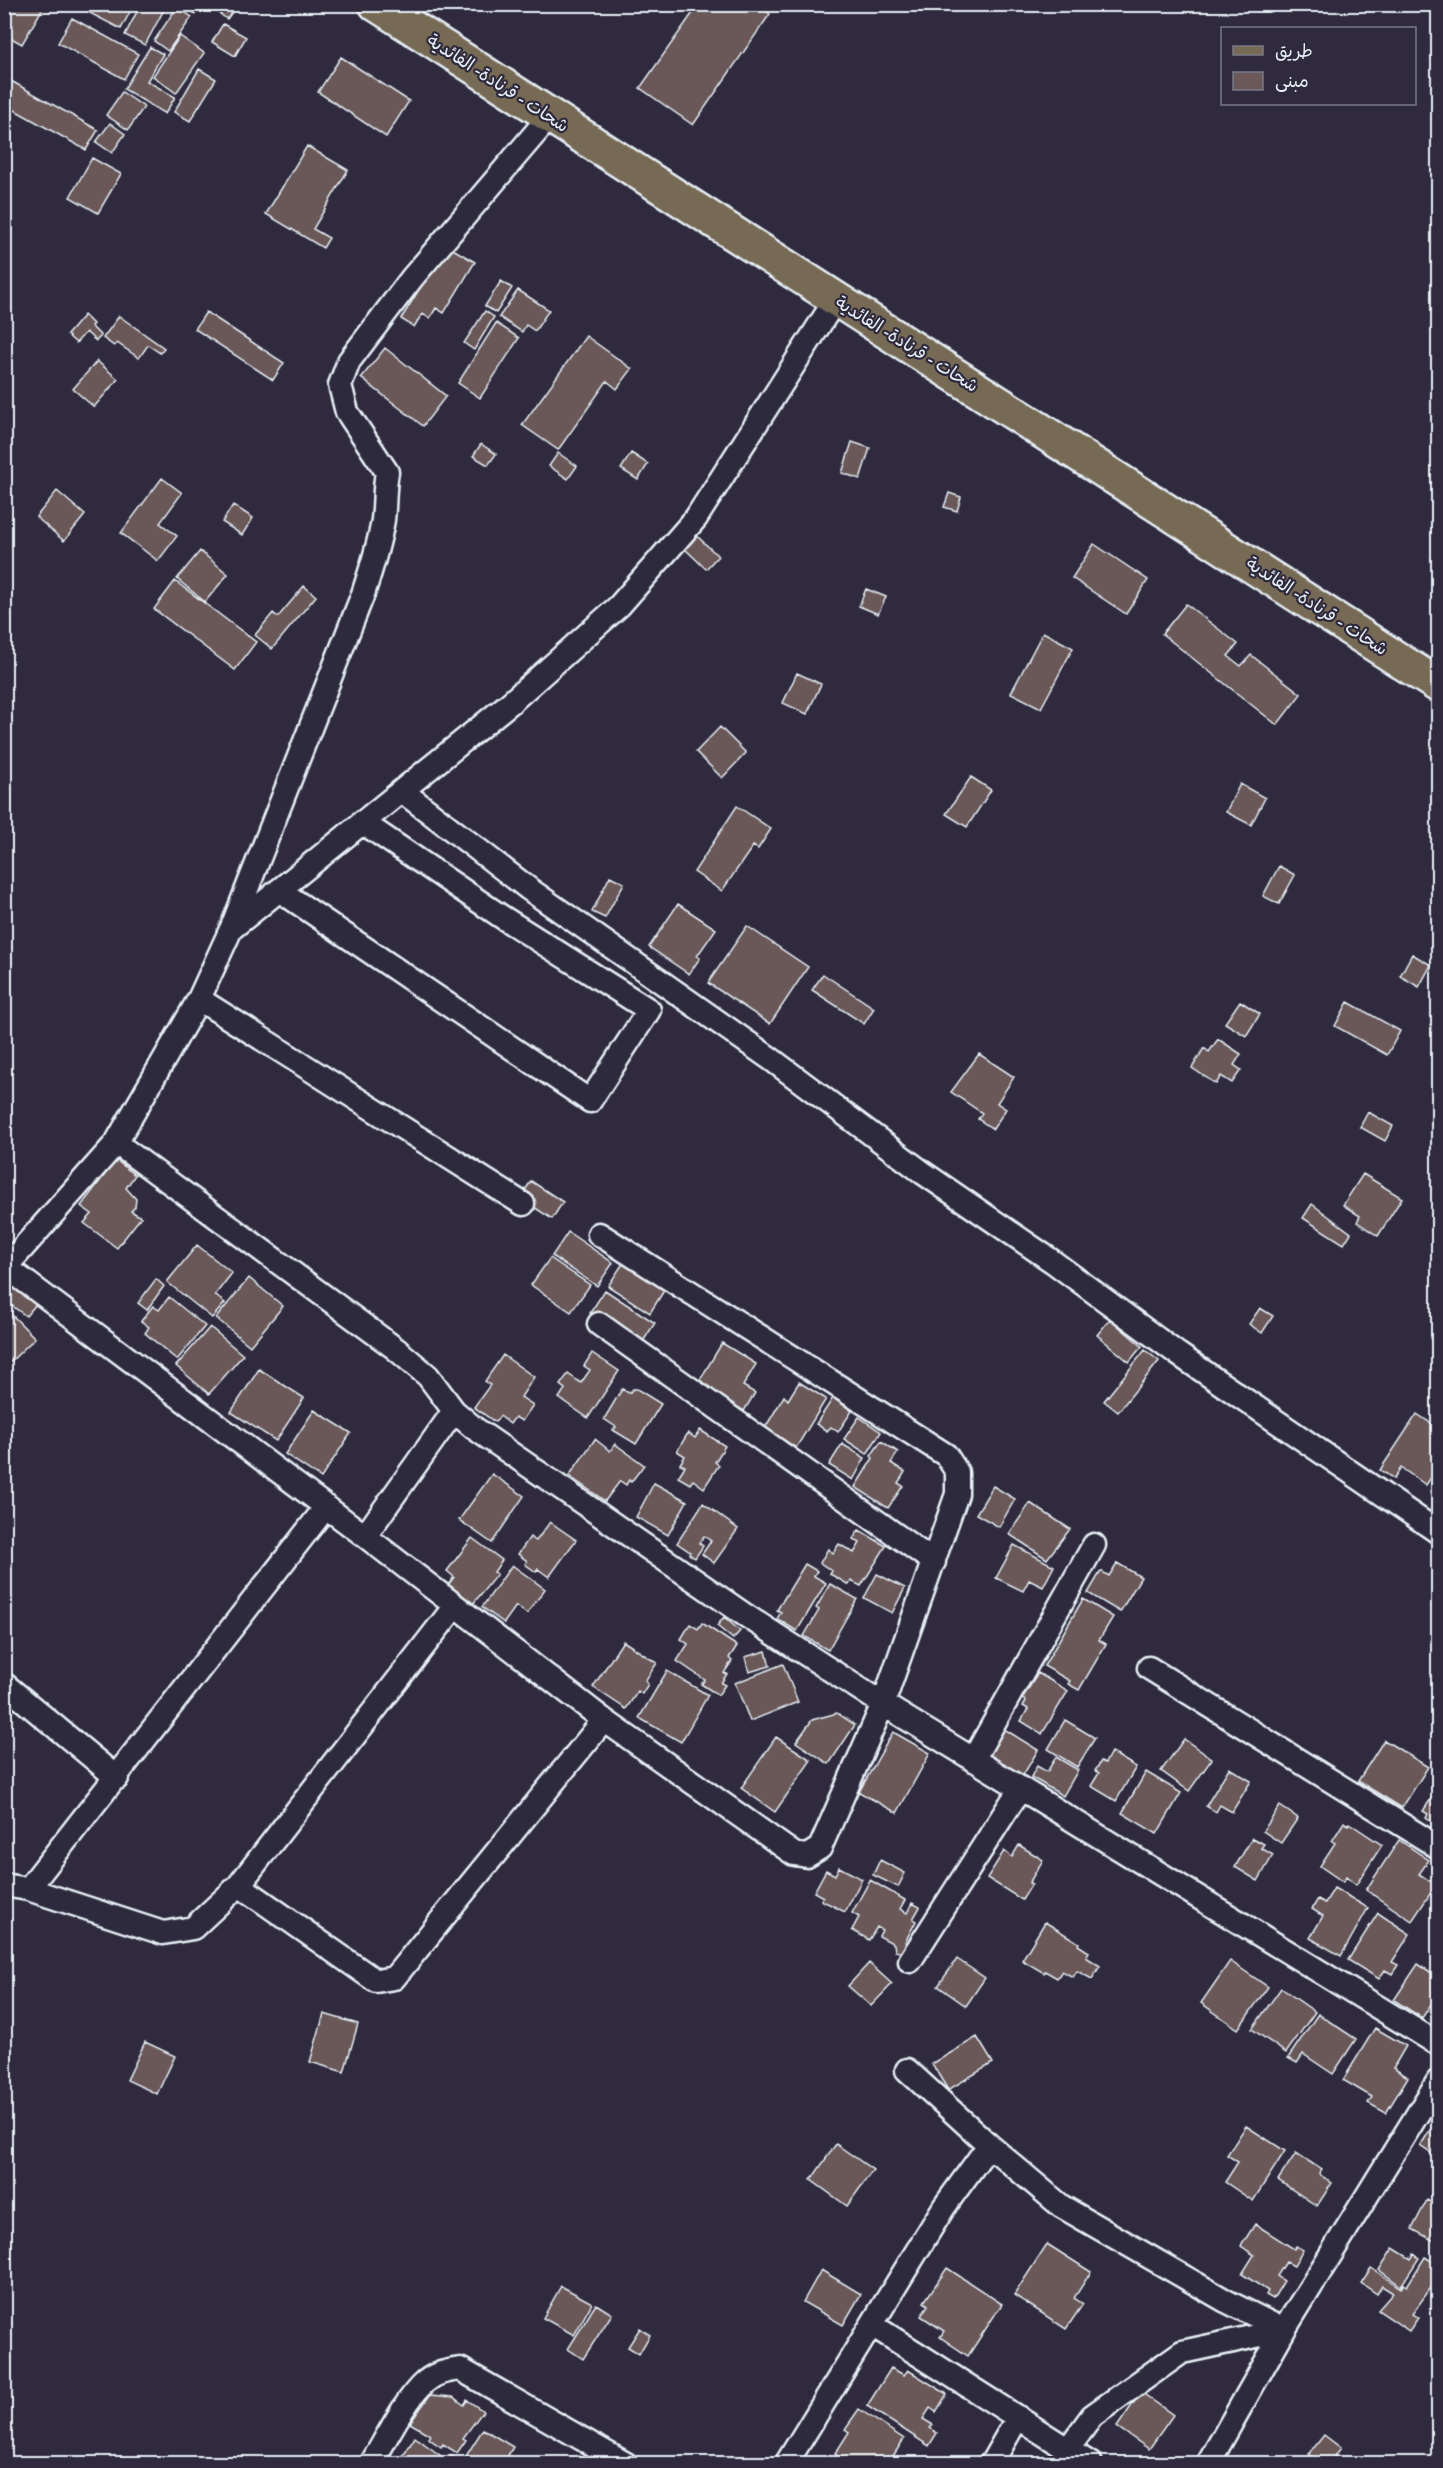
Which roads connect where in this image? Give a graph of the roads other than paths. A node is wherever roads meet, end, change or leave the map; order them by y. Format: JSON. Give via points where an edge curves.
{"nodes":[{"id":1,"x":376,"y":4,"type":"edge"},
{"id":2,"x":550,"y":116,"type":"junction"},
{"id":3,"x":837,"y":299,"type":"junction"},
{"id":4,"x":1438,"y":685,"type":"edge"},
{"id":5,"x":402,"y":791,"type":"junction"},
{"id":6,"x":362,"y":822,"type":"junction"},
{"id":7,"x":279,"y":890,"type":"junction"},
{"id":8,"x":231,"y":929,"type":"junction"},
{"id":9,"x":199,"y":999,"type":"junction"},
{"id":10,"x":116,"y":1143,"type":"junction"},
{"id":11,"x":524,"y":1204,"type":"dead end"},
{"id":12,"x":599,"y":1234,"type":"dead end"},
{"id":13,"x":5,"y":1268,"type":"edge"},
{"id":14,"x":599,"y":1324,"type":"dead end"},
{"id":15,"x":454,"y":1411,"type":"junction"},
{"id":16,"x":326,"y":1507,"type":"junction"},
{"id":17,"x":1438,"y":1532,"type":"edge"},
{"id":18,"x":365,"y":1536,"type":"junction"},
{"id":19,"x":1094,"y":1545,"type":"dead end"},
{"id":20,"x":934,"y":1562,"type":"junction"},
{"id":21,"x":455,"y":1606,"type":"junction"},
{"id":22,"x":1149,"y":1668,"type":"dead end"},
{"id":23,"x":4,"y":1684,"type":"edge"},
{"id":24,"x":883,"y":1704,"type":"junction"},
{"id":25,"x":604,"y":1720,"type":"junction"},
{"id":26,"x":973,"y":1760,"type":"junction"},
{"id":27,"x":117,"y":1778,"type":"junction"},
{"id":28,"x":1020,"y":1789,"type":"junction"},
{"id":29,"x":1438,"y":1847,"type":"edge"},
{"id":30,"x":4,"y":1885,"type":"edge"},
{"id":31,"x":239,"y":1885,"type":"junction"},
{"id":32,"x":28,"y":1889,"type":"junction"},
{"id":33,"x":910,"y":1961,"type":"dead end"},
{"id":34,"x":1438,"y":2044,"type":"edge"},
{"id":35,"x":907,"y":2070,"type":"dead end"},
{"id":36,"x":1438,"y":2081,"type":"edge"},
{"id":37,"x":989,"y":2145,"type":"junction"},
{"id":38,"x":872,"y":2325,"type":"junction"},
{"id":39,"x":1284,"y":2330,"type":"junction"},
{"id":40,"x":1018,"y":2417,"type":"junction"},
{"id":41,"x":1068,"y":2449,"type":"junction"},
{"id":42,"x":371,"y":2463,"type":"edge"},
{"id":43,"x":626,"y":2463,"type":"edge"},
{"id":44,"x":786,"y":2463,"type":"edge"},
{"id":45,"x":991,"y":2463,"type":"edge"},
{"id":46,"x":1091,"y":2463,"type":"edge"},
{"id":47,"x":1208,"y":2463,"type":"edge"}],
"edges":[{"from":1,"to":2,"type":"main road","name":"شحات - قرنادة- الفائدية"},
{"from":2,"to":3,"type":"main road","name":"شحات - قرنادة- الفائدية"},
{"from":2,"to":8,"type":"street","via":[[412,278],[349,361],[340,385],[347,412],[387,472],[383,518],[363,594]]},
{"from":3,"to":4,"type":"main road","name":"شحات - قرنادة- الفائدية"},
{"from":3,"to":5,"type":"street","via":[[696,518],[619,606],[510,703]]},
{"from":5,"to":6,"type":"street"},
{"from":5,"to":17,"type":"street","via":[[529,889],[771,1059],[922,1172]]},
{"from":6,"to":7,"type":"street"},
{"from":6,"to":7,"type":"street","via":[[649,1010],[591,1101]]},
{"from":7,"to":8,"type":"street"},
{"from":8,"to":9,"type":"street"},
{"from":9,"to":10,"type":"street"},
{"from":9,"to":11,"type":"street"},
{"from":10,"to":13,"type":"street"},
{"from":10,"to":15,"type":"street","via":[[396,1349],[428,1376]]},
{"from":12,"to":20,"type":"street","via":[[946,1455],[957,1472],[957,1494]]},
{"from":13,"to":16,"type":"street"},
{"from":14,"to":20,"type":"street"},
{"from":15,"to":18,"type":"street"},
{"from":15,"to":24,"type":"street","via":[[483,1435],[745,1615]]},
{"from":16,"to":18,"type":"street"},
{"from":16,"to":27,"type":"street"},
{"from":18,"to":21,"type":"street"},
{"from":19,"to":26,"type":"street"},
{"from":20,"to":24,"type":"street"},
{"from":21,"to":25,"type":"street"},
{"from":21,"to":31,"type":"street"},
{"from":22,"to":29,"type":"street"},
{"from":23,"to":27,"type":"street"},
{"from":24,"to":25,"type":"street","via":[[820,1848],[807,1856],[794,1854]]},
{"from":24,"to":26,"type":"street"},
{"from":25,"to":31,"type":"street","via":[[394,1978],[376,1980]]},
{"from":26,"to":28,"type":"street"},
{"from":27,"to":32,"type":"street"},
{"from":28,"to":33,"type":"street"},
{"from":28,"to":34,"type":"street"},
{"from":30,"to":32,"type":"street"},
{"from":31,"to":32,"type":"street","via":[[193,1929],[163,1933]]},
{"from":35,"to":37,"type":"street"},
{"from":36,"to":39,"type":"street"},
{"from":37,"to":38,"type":"street","via":[[944,2207]]},
{"from":37,"to":39,"type":"street","via":[[1061,2206]]},
{"from":38,"to":40,"type":"street"},
{"from":38,"to":44,"type":"street"},
{"from":39,"to":41,"type":"street","via":[[1182,2352],[1092,2416]]},
{"from":39,"to":47,"type":"street"},
{"from":40,"to":41,"type":"street"},
{"from":40,"to":45,"type":"street"},
{"from":41,"to":46,"type":"street"},
{"from":42,"to":43,"type":"street","via":[[424,2382],[441,2372],[460,2369]]}]}
